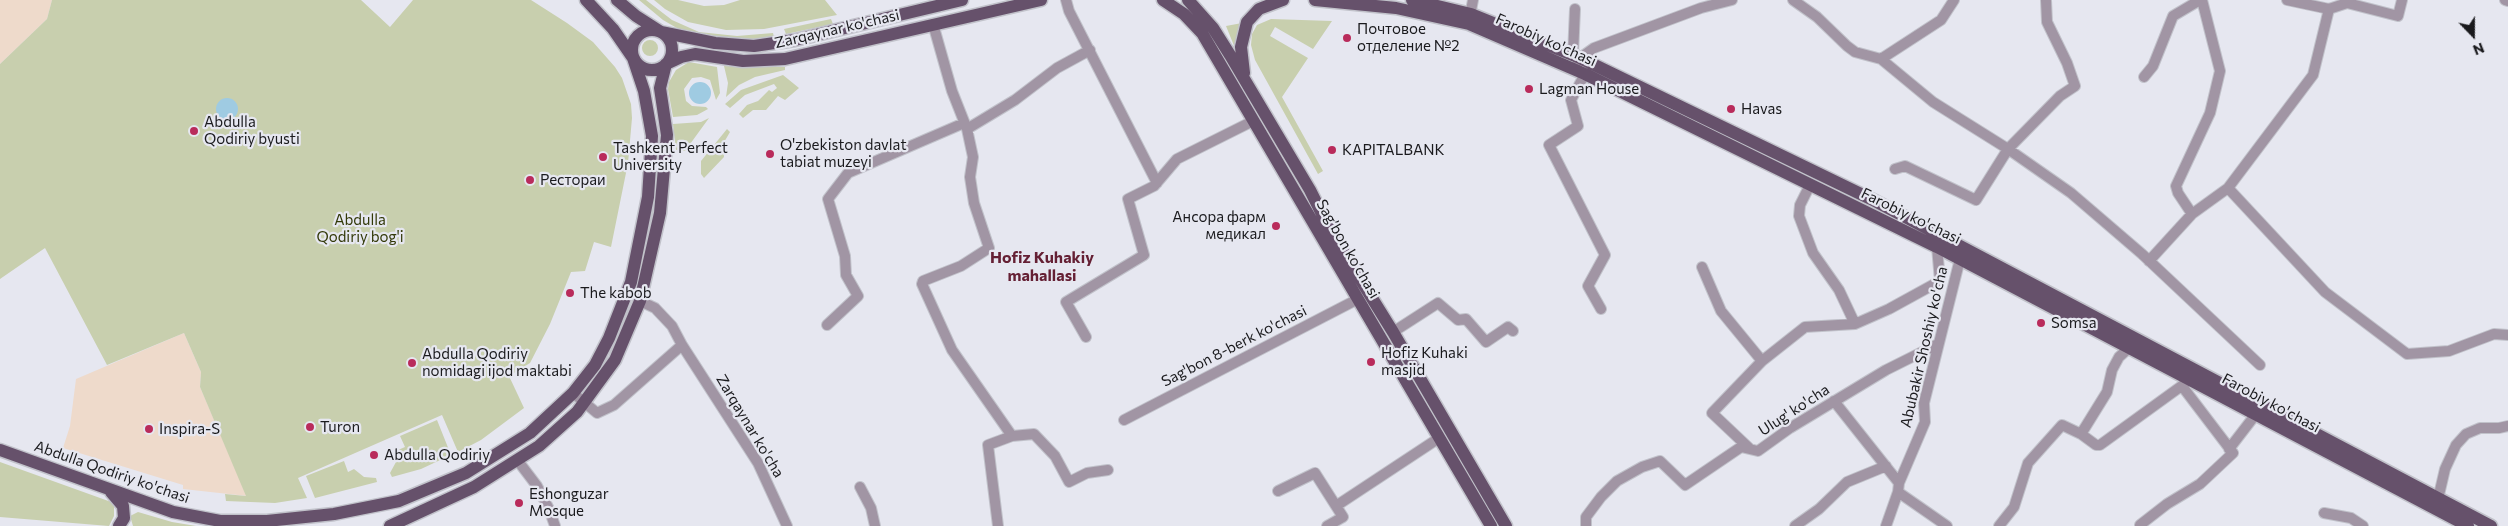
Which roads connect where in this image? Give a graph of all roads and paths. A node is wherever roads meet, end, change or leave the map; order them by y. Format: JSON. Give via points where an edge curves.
{"nodes":[{"id":1,"x":586,"y":0,"type":"edge"},
{"id":2,"x":617,"y":0,"type":"edge"},
{"id":3,"x":962,"y":0,"type":"edge"},
{"id":4,"x":1041,"y":0,"type":"edge"},
{"id":5,"x":1066,"y":0,"type":"edge"},
{"id":6,"x":1164,"y":0,"type":"edge"},
{"id":7,"x":1188,"y":0,"type":"edge"},
{"id":8,"x":1282,"y":0,"type":"edge"},
{"id":9,"x":1316,"y":0,"type":"edge"},
{"id":10,"x":1412,"y":0,"type":"edge"},
{"id":11,"x":1473,"y":0,"type":"edge"},
{"id":12,"x":1732,"y":0,"type":"edge"},
{"id":13,"x":1793,"y":0,"type":"edge"},
{"id":14,"x":1954,"y":0,"type":"edge"},
{"id":15,"x":2046,"y":0,"type":"edge"},
{"id":16,"x":2201,"y":0,"type":"edge"},
{"id":17,"x":2287,"y":0,"type":"edge"},
{"id":18,"x":2402,"y":0,"type":"edge"},
{"id":19,"x":1575,"y":8,"type":"dead end"},
{"id":20,"x":2328,"y":9,"type":"junction"},
{"id":21,"x":1470,"y":19,"type":"junction"},
{"id":22,"x":933,"y":24,"type":"junction"},
{"id":23,"x":661,"y":32,"type":"junction"},
{"id":24,"x":1090,"y":50,"type":"junction"},
{"id":25,"x":633,"y":58,"type":"junction"},
{"id":26,"x":1881,"y":59,"type":"junction"},
{"id":27,"x":666,"y":64,"type":"junction"},
{"id":28,"x":1578,"y":64,"type":"junction"},
{"id":29,"x":2144,"y":77,"type":"dead end"},
{"id":30,"x":1246,"y":83,"type":"junction"},
{"id":31,"x":1253,"y":121,"type":"junction"},
{"id":32,"x":966,"y":126,"type":"junction"},
{"id":33,"x":2008,"y":149,"type":"junction"},
{"id":34,"x":1895,"y":169,"type":"dead end"},
{"id":35,"x":1157,"y":182,"type":"junction"},
{"id":36,"x":1810,"y":185,"type":"junction"},
{"id":37,"x":2228,"y":188,"type":"junction"},
{"id":38,"x":2192,"y":214,"type":"junction"},
{"id":39,"x":1938,"y":247,"type":"junction"},
{"id":40,"x":1960,"y":259,"type":"junction"},
{"id":41,"x":2149,"y":261,"type":"junction"},
{"id":42,"x":1702,"y":267,"type":"dead end"},
{"id":43,"x":1358,"y":299,"type":"junction"},
{"id":44,"x":640,"y":301,"type":"junction"},
{"id":45,"x":1601,"y":309,"type":"dead end"},
{"id":46,"x":1855,"y":324,"type":"junction"},
{"id":47,"x":827,"y":325,"type":"dead end"},
{"id":48,"x":1512,"y":331,"type":"dead end"},
{"id":49,"x":1393,"y":332,"type":"junction"},
{"id":50,"x":2508,"y":335,"type":"edge"},
{"id":51,"x":1086,"y":337,"type":"dead end"},
{"id":52,"x":1938,"y":344,"type":"junction"},
{"id":53,"x":682,"y":345,"type":"junction"},
{"id":54,"x":2129,"y":348,"type":"junction"},
{"id":55,"x":1762,"y":361,"type":"junction"},
{"id":56,"x":2260,"y":365,"type":"dead end"},
{"id":57,"x":2186,"y":383,"type":"junction"},
{"id":58,"x":573,"y":393,"type":"junction"},
{"id":59,"x":1834,"y":401,"type":"junction"},
{"id":60,"x":585,"y":402,"type":"junction"},
{"id":61,"x":2256,"y":414,"type":"junction"},
{"id":62,"x":1124,"y":420,"type":"dead end"},
{"id":63,"x":2508,"y":426,"type":"edge"},
{"id":64,"x":2081,"y":434,"type":"junction"},
{"id":65,"x":1012,"y":436,"type":"junction"},
{"id":66,"x":1439,"y":438,"type":"junction"},
{"id":67,"x":1749,"y":448,"type":"junction"},
{"id":68,"x":2229,"y":449,"type":"junction"},
{"id":69,"x":0,"y":450,"type":"edge"},
{"id":70,"x":518,"y":461,"type":"junction"},
{"id":71,"x":1886,"y":466,"type":"junction"},
{"id":72,"x":1108,"y":470,"type":"dead end"},
{"id":73,"x":860,"y":487,"type":"dead end"},
{"id":74,"x":1898,"y":488,"type":"junction"},
{"id":75,"x":107,"y":489,"type":"junction"},
{"id":76,"x":1278,"y":491,"type":"dead end"},
{"id":77,"x":2438,"y":499,"type":"junction"},
{"id":78,"x":396,"y":502,"type":"junction"},
{"id":79,"x":1336,"y":506,"type":"junction"},
{"id":80,"x":2324,"y":513,"type":"dead end"},
{"id":81,"x":402,"y":524,"type":"edge"},
{"id":82,"x":2140,"y":525,"type":"edge"},
{"id":83,"x":119,"y":526,"type":"edge"},
{"id":84,"x":555,"y":526,"type":"edge"},
{"id":85,"x":787,"y":526,"type":"edge"},
{"id":86,"x":875,"y":526,"type":"edge"},
{"id":87,"x":998,"y":526,"type":"edge"},
{"id":88,"x":1327,"y":526,"type":"edge"},
{"id":89,"x":1491,"y":526,"type":"edge"},
{"id":90,"x":1506,"y":526,"type":"edge"},
{"id":91,"x":1586,"y":526,"type":"edge"},
{"id":92,"x":1795,"y":526,"type":"edge"},
{"id":93,"x":1886,"y":526,"type":"edge"},
{"id":94,"x":1947,"y":526,"type":"edge"},
{"id":95,"x":1999,"y":526,"type":"edge"},
{"id":96,"x":2362,"y":526,"type":"edge"},
{"id":97,"x":2468,"y":526,"type":"edge"},
{"id":98,"x":2491,"y":526,"type":"edge"}],
"edges":[{"from":1,"to":25,"type":"main road","via":[[610,25]]},
{"from":2,"to":23,"type":"main road","name":"Zarqaynar ko'chasi"},
{"from":3,"to":23,"type":"main road","name":"Zarqaynar ko'chasi","via":[[769,45],[723,44]]},
{"from":4,"to":22,"type":"main road","name":"Zarqaynar ko'chasi"},
{"from":5,"to":24,"type":"street"},
{"from":6,"to":31,"type":"main road","name":"Sag’bon ko’chasi","via":[[1184,14],[1202,33]]},
{"from":7,"to":30,"type":"main road","name":"Sag’bon ko’chasi","via":[[1213,28]]},
{"from":8,"to":30,"type":"main road","via":[[1259,9],[1244,30],[1241,56]]},
{"from":9,"to":21,"type":"main road","name":"Farobiy ko'chasi"},
{"from":10,"to":21,"type":"main road","name":"Farobiy ko'chasi"},
{"from":11,"to":21,"type":"street"},
{"from":12,"to":28,"type":"street","name":"Farobiy ko'chasi","via":[[1608,42],[1594,48]]},
{"from":13,"to":26,"type":"street","name":"Farobiy ko'chasi","via":[[1817,17],[1846,46]]},
{"from":14,"to":26,"type":"street","via":[[1941,20]]},
{"from":15,"to":33,"type":"street","via":[[2046,22],[2075,86],[2053,102]]},
{"from":16,"to":29,"type":"street","via":[[2173,16],[2153,66]]},
{"from":16,"to":38,"type":"street","via":[[2220,71],[2210,113],[2176,186]]},
{"from":17,"to":20,"type":"street"},
{"from":18,"to":20,"type":"street","via":[[2398,16],[2347,3]]},
{"from":19,"to":28,"type":"street"},
{"from":20,"to":37,"type":"street","via":[[2313,75]]},
{"from":21,"to":28,"type":"main road","name":"Farobiy ko'chasi"},
{"from":22,"to":27,"type":"main road","name":"Zarqaynar ko'chasi","via":[[776,60],[744,61],[695,54]]},
{"from":22,"to":32,"type":"street","via":[[952,91]]},
{"from":23,"to":25,"type":"main road","via":[[647,30],[638,36],[632,44]]},
{"from":23,"to":27,"type":"main road","via":[[672,47]]},
{"from":24,"to":32,"type":"street","via":[[1058,68],[1015,100]]},
{"from":24,"to":35,"type":"street"},
{"from":25,"to":27,"type":"main road","via":[[639,66],[649,70],[658,70]]},
{"from":25,"to":58,"type":"main road","via":[[646,96],[651,124],[651,172],[645,221],[619,317],[595,365]]},
{"from":26,"to":33,"type":"street","name":"Farobiy ko'chasi","via":[[1933,102]]},
{"from":27,"to":44,"type":"main road","via":[[660,88],[666,135],[663,194]]},
{"from":28,"to":36,"type":"main road","name":"Farobiy ko'chasi"},
{"from":28,"to":45,"type":"street","via":[[1571,100],[1578,126],[1549,145],[1605,255],[1588,286]]},
{"from":28,"to":77,"type":"main road","name":"Farobiy ko'chasi","via":[[1871,200]]},
{"from":30,"to":49,"type":"main road","name":"Sag’bon ko’chasi","via":[[1331,232]]},
{"from":31,"to":35,"type":"street","via":[[1177,159]]},
{"from":31,"to":43,"type":"main road","name":"Sag’bon ko’chasi"},
{"from":32,"to":47,"type":"street","via":[[848,173],[828,199],[845,256],[846,275],[858,296]]},
{"from":32,"to":65,"type":"street","via":[[973,157],[970,177],[974,203],[989,248],[961,266],[922,284],[952,350]]},
{"from":33,"to":34,"type":"street","via":[[1976,200],[1905,166]]},
{"from":33,"to":41,"type":"street","name":"Farobiy ko'chasi","via":[[2071,193]]},
{"from":35,"to":51,"type":"street","via":[[1127,201],[1144,255],[1066,302]]},
{"from":36,"to":39,"type":"main road","name":"Farobiy ko'chasi"},
{"from":36,"to":46,"type":"street","via":[[1800,205],[1799,216],[1813,253],[1839,290]]},
{"from":37,"to":38,"type":"street"},
{"from":37,"to":50,"type":"street","via":[[2325,292],[2407,354],[2448,352],[2494,334]]},
{"from":38,"to":41,"type":"street"},
{"from":39,"to":40,"type":"main road","name":"Farobiy ko'chasi"},
{"from":39,"to":46,"type":"street","via":[[1940,281]]},
{"from":40,"to":52,"type":"street","name":"Abubakir Shoshiy ko'cha"},
{"from":40,"to":54,"type":"main road","name":"Farobiy ko'chasi"},
{"from":41,"to":56,"type":"street","name":"Farobiy ko'chasi"},
{"from":42,"to":55,"type":"street","via":[[1721,311]]},
{"from":43,"to":62,"type":"street","name":"Sag'bon 8-berk ko'chasi"},
{"from":43,"to":66,"type":"main road","name":"Sag’bon ko’chasi"},
{"from":44,"to":53,"type":"street","name":"Zarqaynar ko'cha","via":[[654,308],[672,326]]},
{"from":44,"to":60,"type":"main road","via":[[618,354]]},
{"from":46,"to":55,"type":"street","via":[[1805,327]]},
{"from":48,"to":49,"type":"street","via":[[1508,328],[1486,342],[1466,319],[1458,320],[1438,304]]},
{"from":49,"to":90,"type":"main road","name":"Sag’bon ko’chasi"},
{"from":52,"to":59,"type":"street","name":"Ulug' ko'cha"},
{"from":52,"to":74,"type":"street","name":"Abubakir Shoshiy ko'cha","via":[[1924,403],[1925,422]]},
{"from":53,"to":60,"type":"street","via":[[614,405],[597,413]]},
{"from":53,"to":85,"type":"street","name":"Zarqaynar ko'cha","via":[[758,463]]},
{"from":54,"to":57,"type":"main road","name":"Farobiy ko'chasi"},
{"from":54,"to":64,"type":"street","via":[[2119,357],[2112,370],[2108,392]]},
{"from":55,"to":67,"type":"street","via":[[1712,413]]},
{"from":57,"to":61,"type":"main road","name":"Farobiy ko'chasi"},
{"from":57,"to":64,"type":"street","via":[[2100,445]]},
{"from":57,"to":68,"type":"street"},
{"from":58,"to":60,"type":"street"},
{"from":58,"to":78,"type":"main road","via":[[530,433],[494,458],[442,485]]},
{"from":59,"to":67,"type":"street","name":"Ulug' ko'cha","via":[[1758,451]]},
{"from":59,"to":71,"type":"street"},
{"from":60,"to":70,"type":"main road","via":[[559,430]]},
{"from":61,"to":68,"type":"street"},
{"from":61,"to":97,"type":"main road","name":"Farobiy ko'chasi"},
{"from":63,"to":77,"type":"street","via":[[2480,428],[2466,434],[2456,445],[2445,469]]},
{"from":64,"to":95,"type":"street","via":[[2062,426],[2028,463],[2014,507]]},
{"from":65,"to":72,"type":"street","via":[[1034,434],[1055,456],[1069,482],[1087,473]]},
{"from":65,"to":87,"type":"street","via":[[988,445]]},
{"from":66,"to":79,"type":"street"},
{"from":66,"to":89,"type":"main road","name":"Sag’bon ko’chasi"},
{"from":67,"to":91,"type":"street","name":"Ulug' ko'cha","via":[[1741,448],[1685,485],[1660,460],[1642,467],[1600,497],[1586,517]]},
{"from":68,"to":82,"type":"street","via":[[2233,453],[2200,484]]},
{"from":69,"to":75,"type":"main road","name":"Abdulla Qodiriy ko'chasi"},
{"from":70,"to":81,"type":"main road"},
{"from":70,"to":84,"type":"street","via":[[537,486]]},
{"from":71,"to":74,"type":"street"},
{"from":71,"to":92,"type":"street","via":[[1847,482],[1819,509]]},
{"from":73,"to":86,"type":"street","via":[[871,508]]},
{"from":74,"to":93,"type":"street","name":"Abubakir Shoshiy ko'cha"},
{"from":74,"to":94,"type":"street"},
{"from":75,"to":78,"type":"main road","name":"Abdulla Qodiriy ko'chasi","via":[[173,512],[243,522],[312,518]]},
{"from":75,"to":83,"type":"main road","via":[[123,506],[124,518]]},
{"from":76,"to":79,"type":"street","via":[[1315,473]]},
{"from":77,"to":98,"type":"main road","name":"Farobiy ko'chasi"},
{"from":78,"to":81,"type":"main road"},
{"from":79,"to":88,"type":"street","via":[[1343,517]]},
{"from":80,"to":96,"type":"street","via":[[2351,518]]}]}
